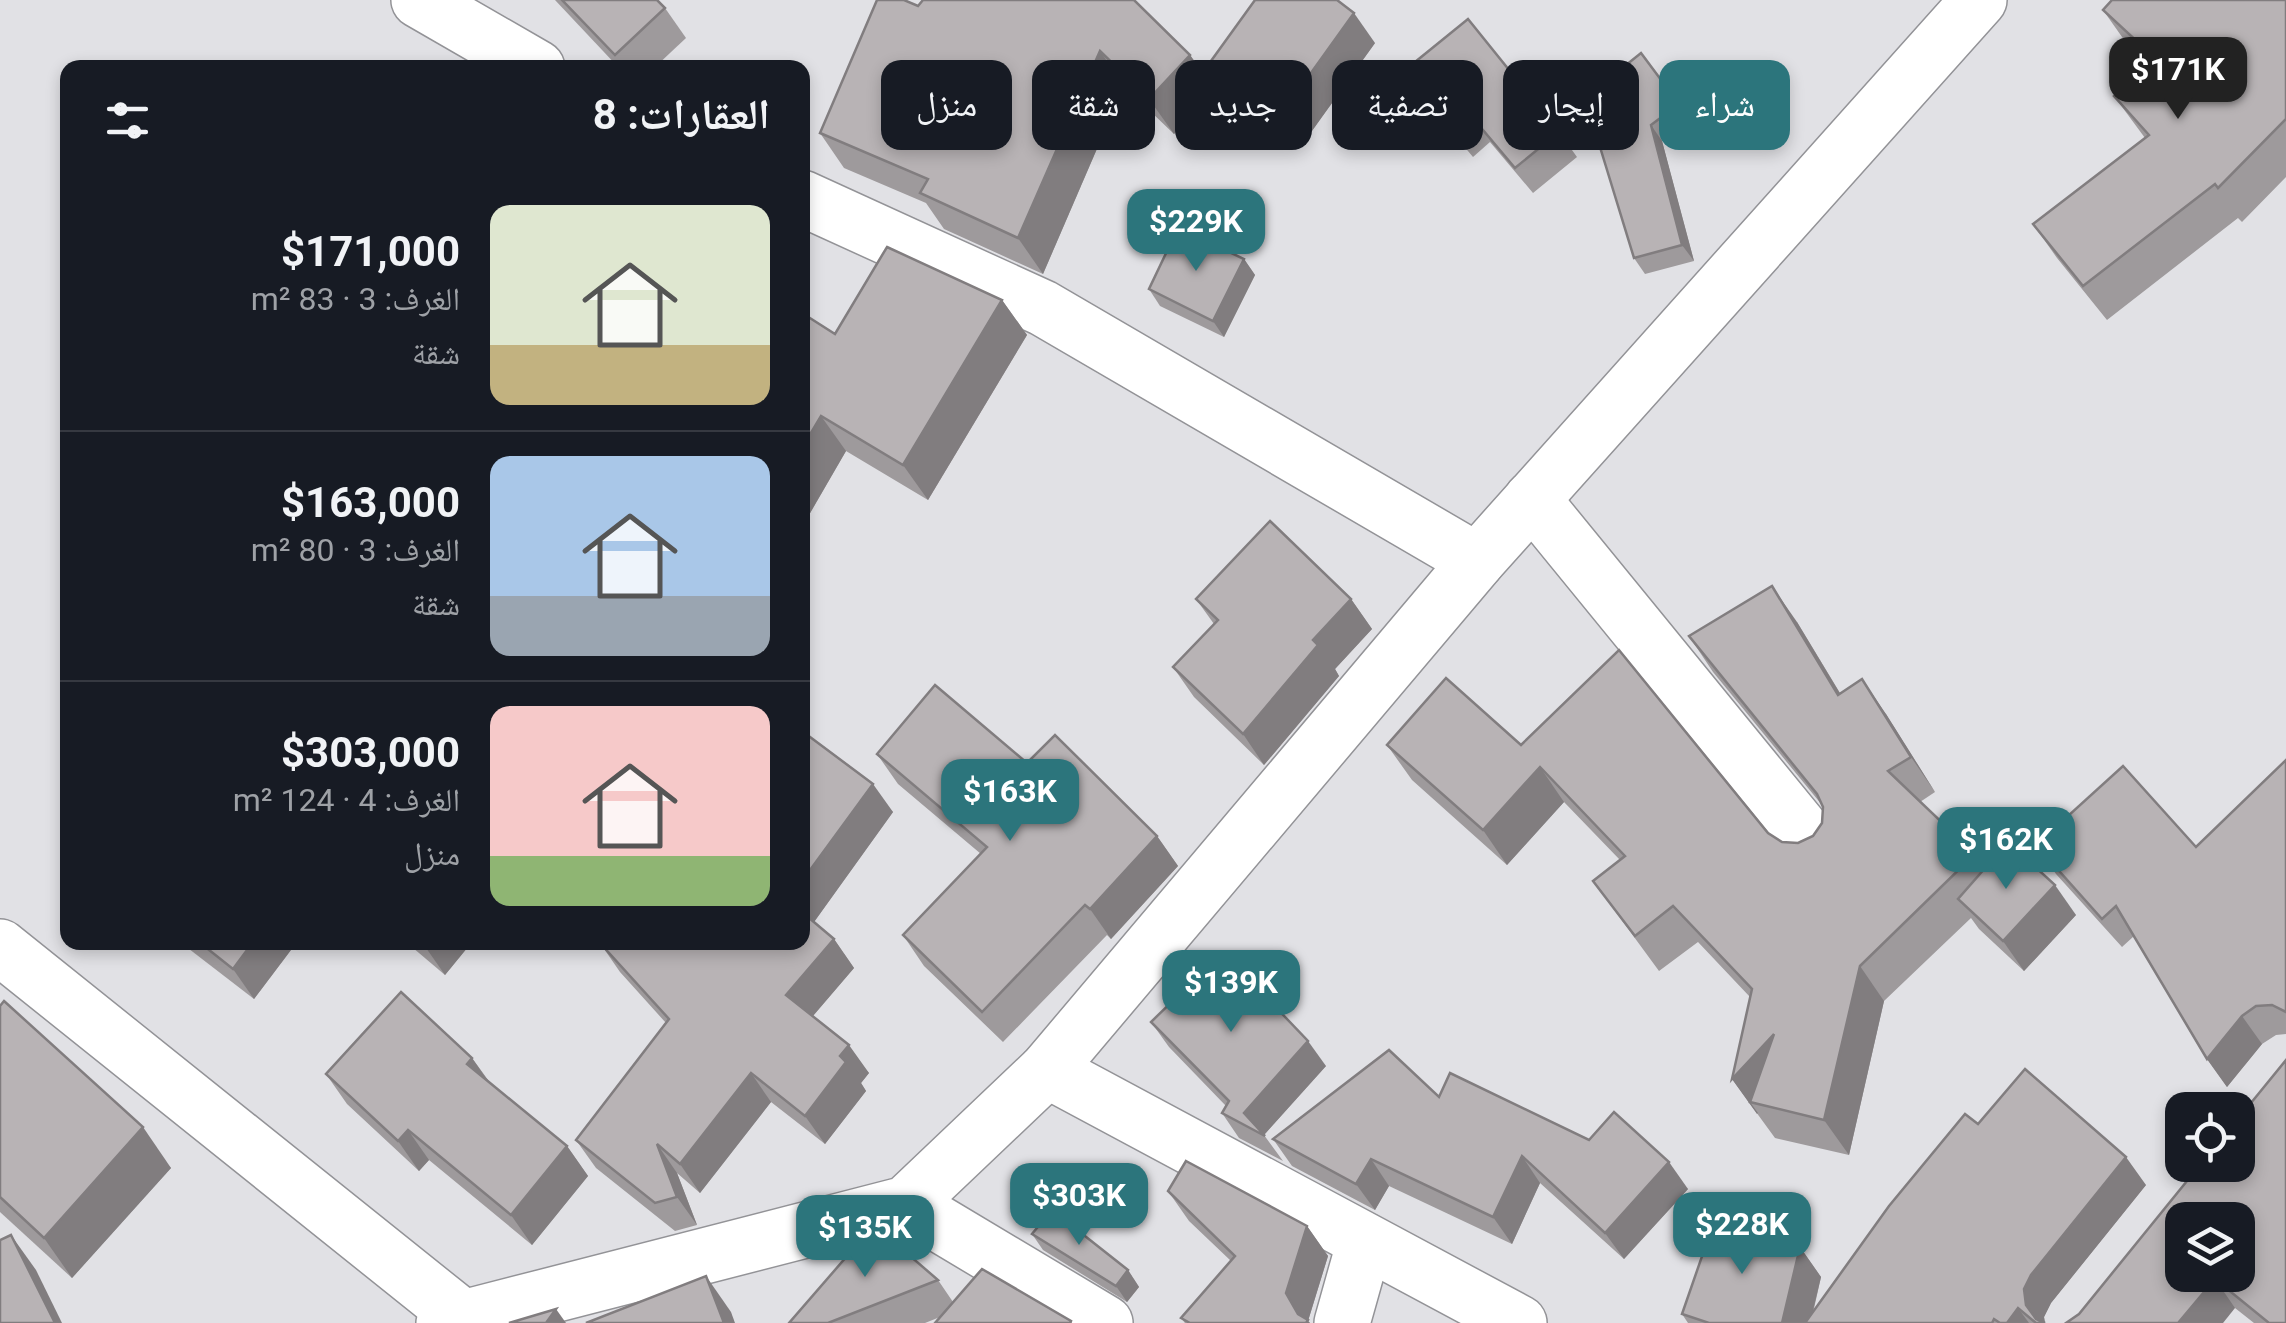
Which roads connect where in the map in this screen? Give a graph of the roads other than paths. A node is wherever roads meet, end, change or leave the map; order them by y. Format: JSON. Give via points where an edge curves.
{"nodes":[{"id":1,"x":418,"y":0,"type":"edge"},
{"id":2,"x":1979,"y":0,"type":"edge"},
{"id":3,"x":522,"y":60,"type":"edge"},
{"id":4,"x":810,"y":202,"type":"edge"},
{"id":5,"x":1532,"y":499,"type":"junction"},
{"id":6,"x":1477,"y":561,"type":"junction"},
{"id":7,"x":1818,"y":848,"type":"edge"},
{"id":8,"x":0,"y":947,"type":"edge"},
{"id":9,"x":1047,"y":1070,"type":"junction"},
{"id":10,"x":906,"y":1204,"type":"junction"},
{"id":11,"x":1365,"y":1240,"type":"junction"},
{"id":12,"x":453,"y":1321,"type":"edge"},
{"id":13,"x":1102,"y":1322,"type":"edge"},
{"id":14,"x":1342,"y":1323,"type":"edge"},
{"id":15,"x":1519,"y":1323,"type":"edge"}],
"edges":[{"from":1,"to":3,"type":"street"},
{"from":2,"to":5,"type":"street"},
{"from":4,"to":6,"type":"street","via":[[1042,308]]},
{"from":5,"to":6,"type":"street"},
{"from":5,"to":7,"type":"street"},
{"from":6,"to":9,"type":"street"},
{"from":8,"to":12,"type":"street"},
{"from":9,"to":10,"type":"street"},
{"from":9,"to":11,"type":"street"},
{"from":10,"to":12,"type":"street"},
{"from":10,"to":13,"type":"street"},
{"from":11,"to":14,"type":"street"},
{"from":11,"to":15,"type":"street"}]}
